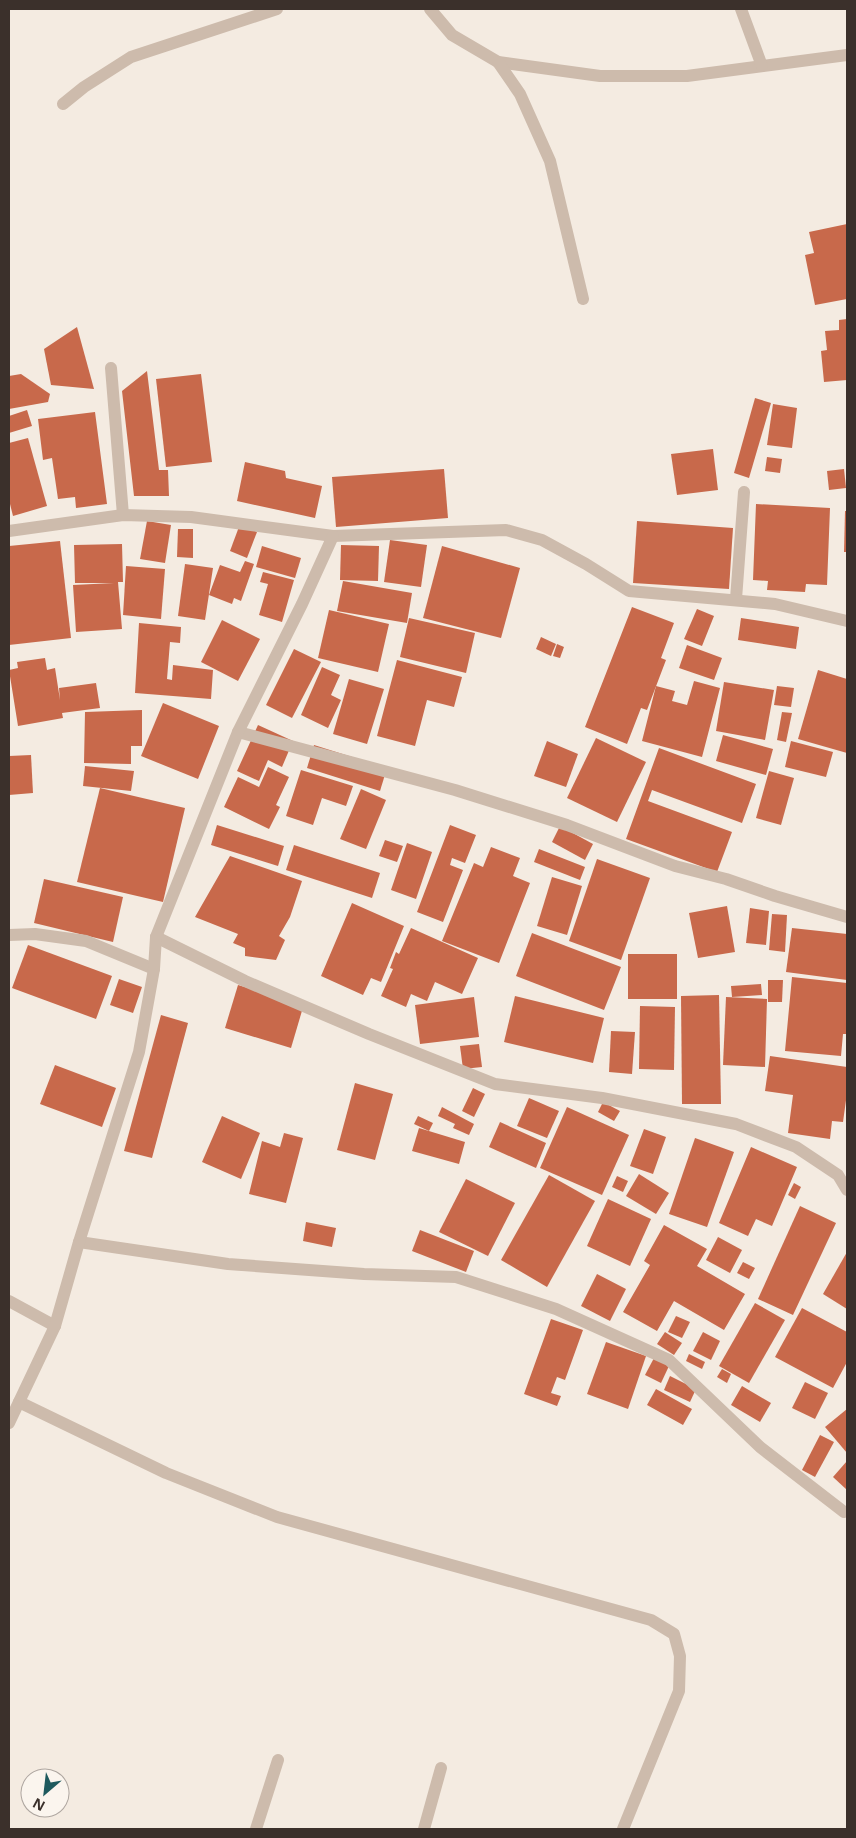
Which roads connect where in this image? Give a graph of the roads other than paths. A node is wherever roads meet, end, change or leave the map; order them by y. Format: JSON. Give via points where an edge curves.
{"nodes":[{"id":1,"x":277,"y":9,"type":"edge"},
{"id":2,"x":430,"y":9,"type":"edge"},
{"id":3,"x":741,"y":9,"type":"edge"},
{"id":4,"x":847,"y":55,"type":"edge"},
{"id":5,"x":498,"y":62,"type":"junction"},
{"id":6,"x":762,"y":66,"type":"junction"},
{"id":7,"x":63,"y":104,"type":"dead end"},
{"id":8,"x":583,"y":299,"type":"dead end"},
{"id":9,"x":111,"y":368,"type":"dead end"},
{"id":10,"x":744,"y":492,"type":"dead end"},
{"id":11,"x":124,"y":515,"type":"junction"},
{"id":12,"x":9,"y":532,"type":"edge"},
{"id":13,"x":333,"y":536,"type":"junction"},
{"id":14,"x":736,"y":599,"type":"junction"},
{"id":15,"x":847,"y":621,"type":"edge"},
{"id":16,"x":238,"y":732,"type":"junction"},
{"id":17,"x":847,"y":917,"type":"edge"},
{"id":18,"x":9,"y":935,"type":"edge"},
{"id":19,"x":156,"y":937,"type":"junction"},
{"id":20,"x":154,"y":969,"type":"junction"},
{"id":21,"x":847,"y":1190,"type":"edge"},
{"id":22,"x":79,"y":1242,"type":"junction"},
{"id":23,"x":9,"y":1301,"type":"edge"},
{"id":24,"x":55,"y":1326,"type":"junction"},
{"id":25,"x":19,"y":1402,"type":"junction"},
{"id":26,"x":9,"y":1423,"type":"edge"},
{"id":27,"x":844,"y":1512,"type":"dead end"},
{"id":28,"x":278,"y":1760,"type":"dead end"},
{"id":29,"x":441,"y":1768,"type":"dead end"},
{"id":30,"x":256,"y":1829,"type":"edge"},
{"id":31,"x":424,"y":1829,"type":"edge"},
{"id":32,"x":623,"y":1829,"type":"edge"}],
"edges":[{"from":1,"to":7,"type":"street","via":[[131,57],[84,86]]},
{"from":2,"to":5,"type":"street","via":[[452,35]]},
{"from":3,"to":6,"type":"street"},
{"from":4,"to":6,"type":"street"},
{"from":5,"to":6,"type":"street","via":[[600,76],[687,76]]},
{"from":5,"to":8,"type":"street","via":[[520,94],[550,161]]},
{"from":9,"to":11,"type":"street"},
{"from":10,"to":14,"type":"street"},
{"from":11,"to":12,"type":"street"},
{"from":11,"to":13,"type":"street","via":[[192,517]]},
{"from":13,"to":14,"type":"street","via":[[506,530],[542,540],[628,591]]},
{"from":13,"to":16,"type":"street"},
{"from":14,"to":15,"type":"street","via":[[775,604]]},
{"from":16,"to":17,"type":"street","via":[[454,790],[567,825],[675,866]]},
{"from":16,"to":19,"type":"street"},
{"from":18,"to":20,"type":"street","via":[[35,934],[86,941]]},
{"from":19,"to":20,"type":"street"},
{"from":19,"to":21,"type":"street","via":[[245,981],[495,1084],[602,1098],[736,1124],[796,1147],[838,1175]]},
{"from":20,"to":22,"type":"street","via":[[139,1052]]},
{"from":22,"to":24,"type":"street"},
{"from":22,"to":27,"type":"street","via":[[228,1264],[456,1277],[556,1309],[669,1360],[760,1447]]},
{"from":23,"to":24,"type":"street"},
{"from":24,"to":25,"type":"street"},
{"from":25,"to":26,"type":"street"},
{"from":25,"to":32,"type":"street","via":[[166,1473],[277,1517],[651,1620],[674,1634],[680,1656],[679,1691]]},
{"from":28,"to":30,"type":"street"},
{"from":29,"to":31,"type":"street"}]}
